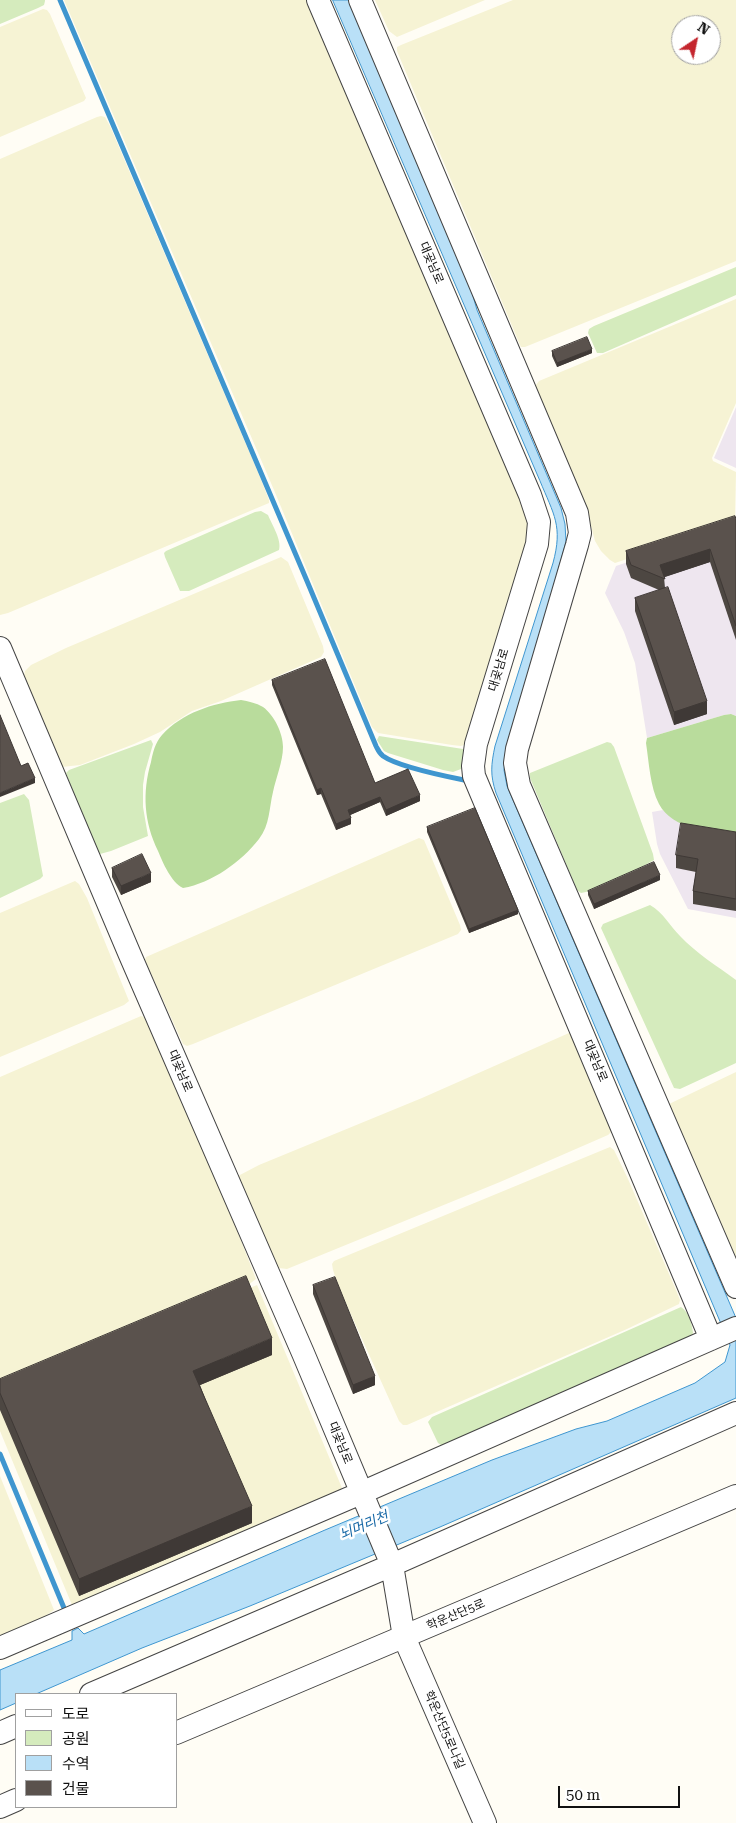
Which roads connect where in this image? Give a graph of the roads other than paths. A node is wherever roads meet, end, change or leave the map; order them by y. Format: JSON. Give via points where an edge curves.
{"nodes":[{"id":1,"x":318,"y":0,"type":"edge"},
{"id":2,"x":360,"y":0,"type":"edge"},
{"id":3,"x":0,"y":648,"type":"edge"},
{"id":4,"x":736,"y":1287,"type":"edge"},
{"id":5,"x":736,"y":1328,"type":"edge"},
{"id":6,"x":711,"y":1339,"type":"junction"},
{"id":7,"x":736,"y":1413,"type":"edge"},
{"id":8,"x":361,"y":1494,"type":"junction"},
{"id":9,"x":736,"y":1496,"type":"edge"},
{"id":10,"x":392,"y":1565,"type":"junction"},
{"id":11,"x":404,"y":1637,"type":"junction"},
{"id":12,"x":0,"y":1648,"type":"edge"},
{"id":13,"x":93,"y":1693,"type":"edge"},
{"id":14,"x":15,"y":1726,"type":"edge"},
{"id":15,"x":178,"y":1731,"type":"edge"},
{"id":16,"x":0,"y":1733,"type":"edge"},
{"id":17,"x":15,"y":1800,"type":"edge"},
{"id":18,"x":0,"y":1807,"type":"edge"},
{"id":19,"x":485,"y":1823,"type":"edge"}],
"edges":[{"from":1,"to":6,"type":"street","name":"대곶남로","via":[[539,522],[537,544],[475,750],[473,766],[477,786]]},
{"from":2,"to":4,"type":"street","via":[[577,512],[580,533],[577,545],[517,749],[515,763],[519,785]]},
{"from":3,"to":8,"type":"street","name":"대곶남로"},
{"from":5,"to":6,"type":"street"},
{"from":6,"to":8,"type":"street"},
{"from":7,"to":10,"type":"street"},
{"from":8,"to":10,"type":"street","name":"대곶남로"},
{"from":8,"to":12,"type":"street"},
{"from":9,"to":11,"type":"street","name":"학운산단5로"},
{"from":10,"to":11,"type":"street","name":"학운산단5로나길"},
{"from":10,"to":13,"type":"street"},
{"from":11,"to":15,"type":"street","name":"학운산단5로"},
{"from":11,"to":19,"type":"street","name":"학운산단5로나길"},
{"from":14,"to":16,"type":"street"},
{"from":17,"to":18,"type":"street"}]}
